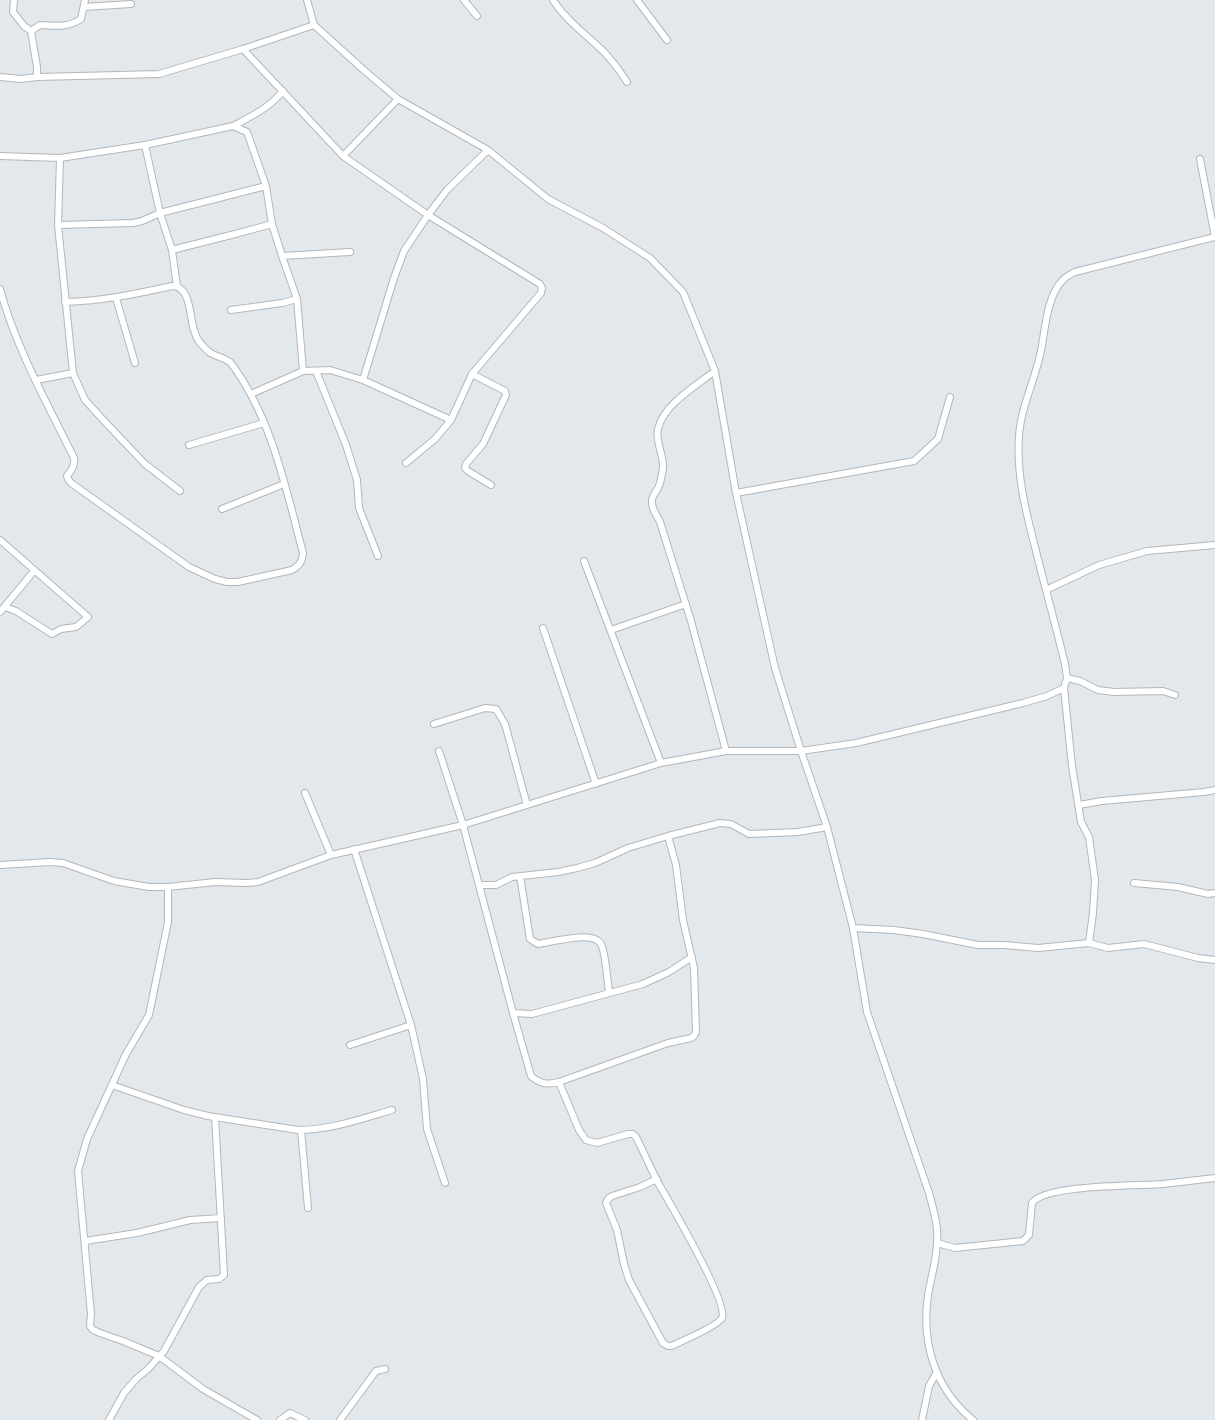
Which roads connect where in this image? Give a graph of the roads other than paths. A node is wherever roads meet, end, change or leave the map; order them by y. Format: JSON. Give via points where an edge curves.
{"nodes":[{"id":1,"x":14,"y":0,"type":"edge"},
{"id":2,"x":307,"y":0,"type":"edge"},
{"id":3,"x":464,"y":0,"type":"edge"},
{"id":4,"x":553,"y":0,"type":"edge"},
{"id":5,"x":637,"y":0,"type":"edge"},
{"id":6,"x":85,"y":3,"type":"edge"},
{"id":7,"x":131,"y":4,"type":"dead end"},
{"id":8,"x":477,"y":16,"type":"dead end"},
{"id":9,"x":314,"y":25,"type":"junction"},
{"id":10,"x":31,"y":31,"type":"junction"},
{"id":11,"x":667,"y":40,"type":"dead end"},
{"id":12,"x":243,"y":49,"type":"junction"},
{"id":13,"x":0,"y":77,"type":"edge"},
{"id":14,"x":37,"y":77,"type":"junction"},
{"id":15,"x":627,"y":82,"type":"dead end"},
{"id":16,"x":283,"y":91,"type":"junction"},
{"id":17,"x":398,"y":99,"type":"junction"},
{"id":18,"x":233,"y":126,"type":"junction"},
{"id":19,"x":145,"y":145,"type":"junction"},
{"id":20,"x":488,"y":150,"type":"junction"},
{"id":21,"x":0,"y":156,"type":"edge"},
{"id":22,"x":343,"y":156,"type":"junction"},
{"id":23,"x":60,"y":158,"type":"junction"},
{"id":24,"x":1200,"y":159,"type":"dead end"},
{"id":25,"x":266,"y":186,"type":"junction"},
{"id":26,"x":160,"y":213,"type":"junction"},
{"id":27,"x":428,"y":215,"type":"junction"},
{"id":28,"x":272,"y":224,"type":"junction"},
{"id":29,"x":58,"y":225,"type":"junction"},
{"id":30,"x":1215,"y":237,"type":"edge"},
{"id":31,"x":172,"y":250,"type":"junction"},
{"id":32,"x":350,"y":252,"type":"dead end"},
{"id":33,"x":282,"y":256,"type":"junction"},
{"id":34,"x":177,"y":286,"type":"junction"},
{"id":35,"x":0,"y":289,"type":"edge"},
{"id":36,"x":116,"y":298,"type":"junction"},
{"id":37,"x":297,"y":299,"type":"junction"},
{"id":38,"x":65,"y":302,"type":"junction"},
{"id":39,"x":231,"y":310,"type":"dead end"},
{"id":40,"x":135,"y":363,"type":"dead end"},
{"id":41,"x":303,"y":371,"type":"junction"},
{"id":42,"x":316,"y":371,"type":"junction"},
{"id":43,"x":715,"y":371,"type":"junction"},
{"id":44,"x":73,"y":373,"type":"junction"},
{"id":45,"x":472,"y":374,"type":"junction"},
{"id":46,"x":36,"y":380,"type":"junction"},
{"id":47,"x":363,"y":380,"type":"junction"},
{"id":48,"x":250,"y":394,"type":"junction"},
{"id":49,"x":950,"y":397,"type":"dead end"},
{"id":50,"x":451,"y":420,"type":"junction"},
{"id":51,"x":264,"y":423,"type":"junction"},
{"id":52,"x":189,"y":445,"type":"dead end"},
{"id":53,"x":406,"y":463,"type":"dead end"},
{"id":54,"x":284,"y":484,"type":"junction"},
{"id":55,"x":491,"y":485,"type":"dead end"},
{"id":56,"x":180,"y":491,"type":"dead end"},
{"id":57,"x":736,"y":493,"type":"junction"},
{"id":58,"x":222,"y":509,"type":"dead end"},
{"id":59,"x":0,"y":540,"type":"edge"},
{"id":60,"x":1215,"y":545,"type":"edge"},
{"id":61,"x":378,"y":556,"type":"dead end"},
{"id":62,"x":584,"y":561,"type":"dead end"},
{"id":63,"x":34,"y":571,"type":"junction"},
{"id":64,"x":1046,"y":590,"type":"junction"},
{"id":65,"x":686,"y":604,"type":"junction"},
{"id":66,"x":5,"y":607,"type":"junction"},
{"id":67,"x":0,"y":612,"type":"edge"},
{"id":68,"x":543,"y":628,"type":"dead end"},
{"id":69,"x":611,"y":630,"type":"junction"},
{"id":70,"x":1067,"y":678,"type":"junction"},
{"id":71,"x":1064,"y":688,"type":"junction"},
{"id":72,"x":1175,"y":695,"type":"dead end"},
{"id":73,"x":434,"y":724,"type":"dead end"},
{"id":74,"x":439,"y":751,"type":"dead end"},
{"id":75,"x":726,"y":751,"type":"junction"},
{"id":76,"x":801,"y":751,"type":"junction"},
{"id":77,"x":661,"y":763,"type":"junction"},
{"id":78,"x":596,"y":784,"type":"junction"},
{"id":79,"x":1215,"y":790,"type":"edge"},
{"id":80,"x":305,"y":793,"type":"dead end"},
{"id":81,"x":527,"y":805,"type":"junction"},
{"id":82,"x":1079,"y":805,"type":"junction"},
{"id":83,"x":463,"y":825,"type":"junction"},
{"id":84,"x":827,"y":827,"type":"junction"},
{"id":85,"x":668,"y":836,"type":"junction"},
{"id":86,"x":354,"y":850,"type":"junction"},
{"id":87,"x":331,"y":855,"type":"junction"},
{"id":88,"x":0,"y":865,"type":"edge"},
{"id":89,"x":520,"y":876,"type":"junction"},
{"id":90,"x":1134,"y":883,"type":"dead end"},
{"id":91,"x":480,"y":885,"type":"junction"},
{"id":92,"x":168,"y":887,"type":"junction"},
{"id":93,"x":1215,"y":893,"type":"edge"},
{"id":94,"x":853,"y":928,"type":"junction"},
{"id":95,"x":1089,"y":944,"type":"junction"},
{"id":96,"x":692,"y":957,"type":"junction"},
{"id":97,"x":1215,"y":960,"type":"edge"},
{"id":98,"x":609,"y":993,"type":"junction"},
{"id":99,"x":513,"y":1013,"type":"junction"},
{"id":100,"x":411,"y":1025,"type":"junction"},
{"id":101,"x":350,"y":1046,"type":"dead end"},
{"id":102,"x":559,"y":1082,"type":"junction"},
{"id":103,"x":112,"y":1085,"type":"junction"},
{"id":104,"x":392,"y":1110,"type":"dead end"},
{"id":105,"x":215,"y":1117,"type":"junction"},
{"id":106,"x":301,"y":1130,"type":"junction"},
{"id":107,"x":1215,"y":1178,"type":"edge"},
{"id":108,"x":657,"y":1179,"type":"junction"},
{"id":109,"x":445,"y":1183,"type":"dead end"},
{"id":110,"x":308,"y":1208,"type":"dead end"},
{"id":111,"x":221,"y":1218,"type":"junction"},
{"id":112,"x":85,"y":1241,"type":"junction"},
{"id":113,"x":937,"y":1243,"type":"junction"},
{"id":114,"x":159,"y":1356,"type":"junction"},
{"id":115,"x":385,"y":1369,"type":"dead end"},
{"id":116,"x":937,"y":1372,"type":"junction"},
{"id":117,"x":109,"y":1420,"type":"edge"},
{"id":118,"x":257,"y":1420,"type":"edge"},
{"id":119,"x":280,"y":1420,"type":"edge"},
{"id":120,"x":305,"y":1420,"type":"edge"},
{"id":121,"x":340,"y":1420,"type":"edge"},
{"id":122,"x":922,"y":1420,"type":"edge"},
{"id":123,"x":973,"y":1420,"type":"edge"}],
"edges":[{"from":1,"to":10,"type":"street","via":[[13,12]]},
{"from":2,"to":9,"type":"street"},
{"from":3,"to":8,"type":"street"},
{"from":4,"to":15,"type":"street","via":[[558,9],[617,66]]},
{"from":5,"to":11,"type":"street"},
{"from":6,"to":7,"type":"street"},
{"from":6,"to":10,"type":"street","via":[[82,19],[73,24],[40,24]]},
{"from":9,"to":12,"type":"street"},
{"from":9,"to":17,"type":"street"},
{"from":10,"to":14,"type":"street"},
{"from":12,"to":14,"type":"street","via":[[159,74]]},
{"from":12,"to":16,"type":"street"},
{"from":13,"to":14,"type":"street"},
{"from":16,"to":18,"type":"street","via":[[267,107]]},
{"from":16,"to":22,"type":"street"},
{"from":17,"to":20,"type":"street"},
{"from":17,"to":22,"type":"street"},
{"from":18,"to":19,"type":"street"},
{"from":18,"to":25,"type":"street","via":[[247,132]]},
{"from":19,"to":23,"type":"street"},
{"from":19,"to":26,"type":"street"},
{"from":20,"to":27,"type":"street","via":[[447,190]]},
{"from":20,"to":43,"type":"street","via":[[548,199],[603,228],[650,258],[684,292]]},
{"from":21,"to":23,"type":"street"},
{"from":22,"to":27,"type":"street"},
{"from":23,"to":29,"type":"street"},
{"from":24,"to":30,"type":"street"},
{"from":25,"to":26,"type":"street"},
{"from":25,"to":28,"type":"street"},
{"from":26,"to":29,"type":"street","via":[[133,223]]},
{"from":26,"to":31,"type":"street"},
{"from":27,"to":45,"type":"street","via":[[540,284],[542,288],[541,293]]},
{"from":27,"to":47,"type":"street","via":[[404,251]]},
{"from":28,"to":31,"type":"street"},
{"from":28,"to":33,"type":"street"},
{"from":29,"to":38,"type":"street"},
{"from":30,"to":64,"type":"street","via":[[1075,272],[1059,284],[1050,303],[1039,361],[1021,416],[1019,436],[1021,484]]},
{"from":31,"to":34,"type":"street"},
{"from":32,"to":33,"type":"street"},
{"from":33,"to":37,"type":"street"},
{"from":34,"to":36,"type":"street"},
{"from":34,"to":48,"type":"street","via":[[186,296],[195,333],[202,346],[211,355],[230,362]]},
{"from":35,"to":46,"type":"street","via":[[6,311]]},
{"from":36,"to":38,"type":"street"},
{"from":36,"to":40,"type":"street"},
{"from":37,"to":39,"type":"street"},
{"from":37,"to":41,"type":"street"},
{"from":38,"to":44,"type":"street"},
{"from":41,"to":42,"type":"street"},
{"from":41,"to":48,"type":"street"},
{"from":42,"to":47,"type":"street","via":[[330,370]]},
{"from":42,"to":61,"type":"street","via":[[346,445],[357,480],[359,508]]},
{"from":43,"to":57,"type":"street"},
{"from":43,"to":65,"type":"street","via":[[672,406],[658,429],[658,445],[663,466],[660,485],[651,500],[652,508],[660,522]]},
{"from":44,"to":46,"type":"street"},
{"from":44,"to":56,"type":"street","via":[[85,400],[146,464]]},
{"from":45,"to":50,"type":"street"},
{"from":45,"to":55,"type":"street","via":[[505,391],[506,395],[483,444],[465,468]]},
{"from":46,"to":54,"type":"street","via":[[74,458],[74,467],[67,476],[71,483],[189,566],[215,579],[238,582],[292,570],[299,566],[303,553]]},
{"from":47,"to":50,"type":"street"},
{"from":48,"to":51,"type":"street"},
{"from":49,"to":57,"type":"street","via":[[938,439],[914,461]]},
{"from":50,"to":53,"type":"street"},
{"from":51,"to":52,"type":"street"},
{"from":51,"to":54,"type":"street"},
{"from":54,"to":58,"type":"street"},
{"from":57,"to":76,"type":"street","via":[[775,668]]},
{"from":59,"to":63,"type":"street"},
{"from":60,"to":64,"type":"street","via":[[1147,551],[1099,565]]},
{"from":62,"to":69,"type":"street"},
{"from":63,"to":66,"type":"street"},
{"from":63,"to":66,"type":"street","via":[[88,617],[76,628],[61,629],[52,634],[16,611]]},
{"from":64,"to":70,"type":"street"},
{"from":65,"to":69,"type":"street"},
{"from":65,"to":75,"type":"street"},
{"from":66,"to":67,"type":"street"},
{"from":68,"to":78,"type":"street"},
{"from":69,"to":77,"type":"street"},
{"from":70,"to":71,"type":"street"},
{"from":70,"to":72,"type":"street","via":[[1098,690],[1163,691]]},
{"from":71,"to":76,"type":"street","via":[[1023,703],[856,743]]},
{"from":71,"to":82,"type":"street"},
{"from":73,"to":81,"type":"street","via":[[485,708],[496,709],[504,724]]},
{"from":74,"to":83,"type":"street"},
{"from":75,"to":76,"type":"street"},
{"from":75,"to":77,"type":"street"},
{"from":76,"to":84,"type":"street"},
{"from":77,"to":78,"type":"street"},
{"from":78,"to":81,"type":"street"},
{"from":79,"to":82,"type":"street"},
{"from":80,"to":87,"type":"street"},
{"from":81,"to":83,"type":"street"},
{"from":82,"to":95,"type":"street","via":[[1081,822],[1089,837],[1095,880],[1094,913]]},
{"from":83,"to":86,"type":"street"},
{"from":83,"to":91,"type":"street"},
{"from":84,"to":85,"type":"street","via":[[798,832],[749,834],[731,824],[720,823]]},
{"from":84,"to":94,"type":"street"},
{"from":85,"to":89,"type":"street","via":[[628,848],[596,863],[558,872]]},
{"from":85,"to":96,"type":"street","via":[[676,865],[683,920]]},
{"from":86,"to":87,"type":"street"},
{"from":86,"to":100,"type":"street"},
{"from":87,"to":92,"type":"street","via":[[258,882],[215,882]]},
{"from":88,"to":92,"type":"street","via":[[63,863],[114,881],[139,886]]},
{"from":89,"to":91,"type":"street","via":[[496,885]]},
{"from":89,"to":98,"type":"street","via":[[530,939],[538,944],[575,938],[596,939],[602,945]]},
{"from":90,"to":93,"type":"street"},
{"from":91,"to":99,"type":"street"},
{"from":92,"to":103,"type":"street","via":[[168,922],[149,1014]]},
{"from":94,"to":95,"type":"street","via":[[894,930],[978,945],[1038,948]]},
{"from":94,"to":113,"type":"street","via":[[867,1012],[929,1193],[935,1216]]},
{"from":95,"to":97,"type":"street","via":[[1108,948],[1144,944]]},
{"from":96,"to":98,"type":"street","via":[[649,981]]},
{"from":96,"to":102,"type":"street","via":[[695,984],[694,1036]]},
{"from":98,"to":99,"type":"street","via":[[532,1014]]},
{"from":99,"to":102,"type":"street","via":[[531,1076],[543,1084]]},
{"from":100,"to":101,"type":"street"},
{"from":100,"to":109,"type":"street","via":[[423,1079],[427,1129]]},
{"from":102,"to":108,"type":"street","via":[[579,1130],[586,1140],[597,1143],[633,1134]]},
{"from":103,"to":105,"type":"street","via":[[184,1110]]},
{"from":103,"to":112,"type":"street","via":[[88,1139],[78,1171]]},
{"from":104,"to":106,"type":"street","via":[[339,1126]]},
{"from":105,"to":106,"type":"street"},
{"from":105,"to":111,"type":"street"},
{"from":106,"to":110,"type":"street"},
{"from":107,"to":113,"type":"street","via":[[1163,1184],[1101,1186],[1040,1196],[1032,1203],[1029,1235],[1023,1241],[955,1248]]},
{"from":108,"to":108,"type":"street","via":[[704,1267],[723,1317],[697,1334],[671,1346],[663,1343],[629,1280],[617,1230],[606,1203],[612,1196]]},
{"from":111,"to":112,"type":"street","via":[[190,1220],[137,1233]]},
{"from":111,"to":114,"type":"street","via":[[224,1275],[219,1279],[207,1280],[199,1288]]},
{"from":112,"to":114,"type":"street","via":[[90,1326],[93,1330]]},
{"from":113,"to":116,"type":"street","via":[[926,1323],[930,1350]]},
{"from":114,"to":117,"type":"street","via":[[124,1393]]},
{"from":114,"to":118,"type":"street","via":[[203,1389]]},
{"from":115,"to":121,"type":"street","via":[[376,1371]]},
{"from":116,"to":122,"type":"street","via":[[929,1386]]},
{"from":116,"to":123,"type":"street","via":[[950,1396]]},
{"from":119,"to":120,"type":"street","via":[[290,1413]]}]}
